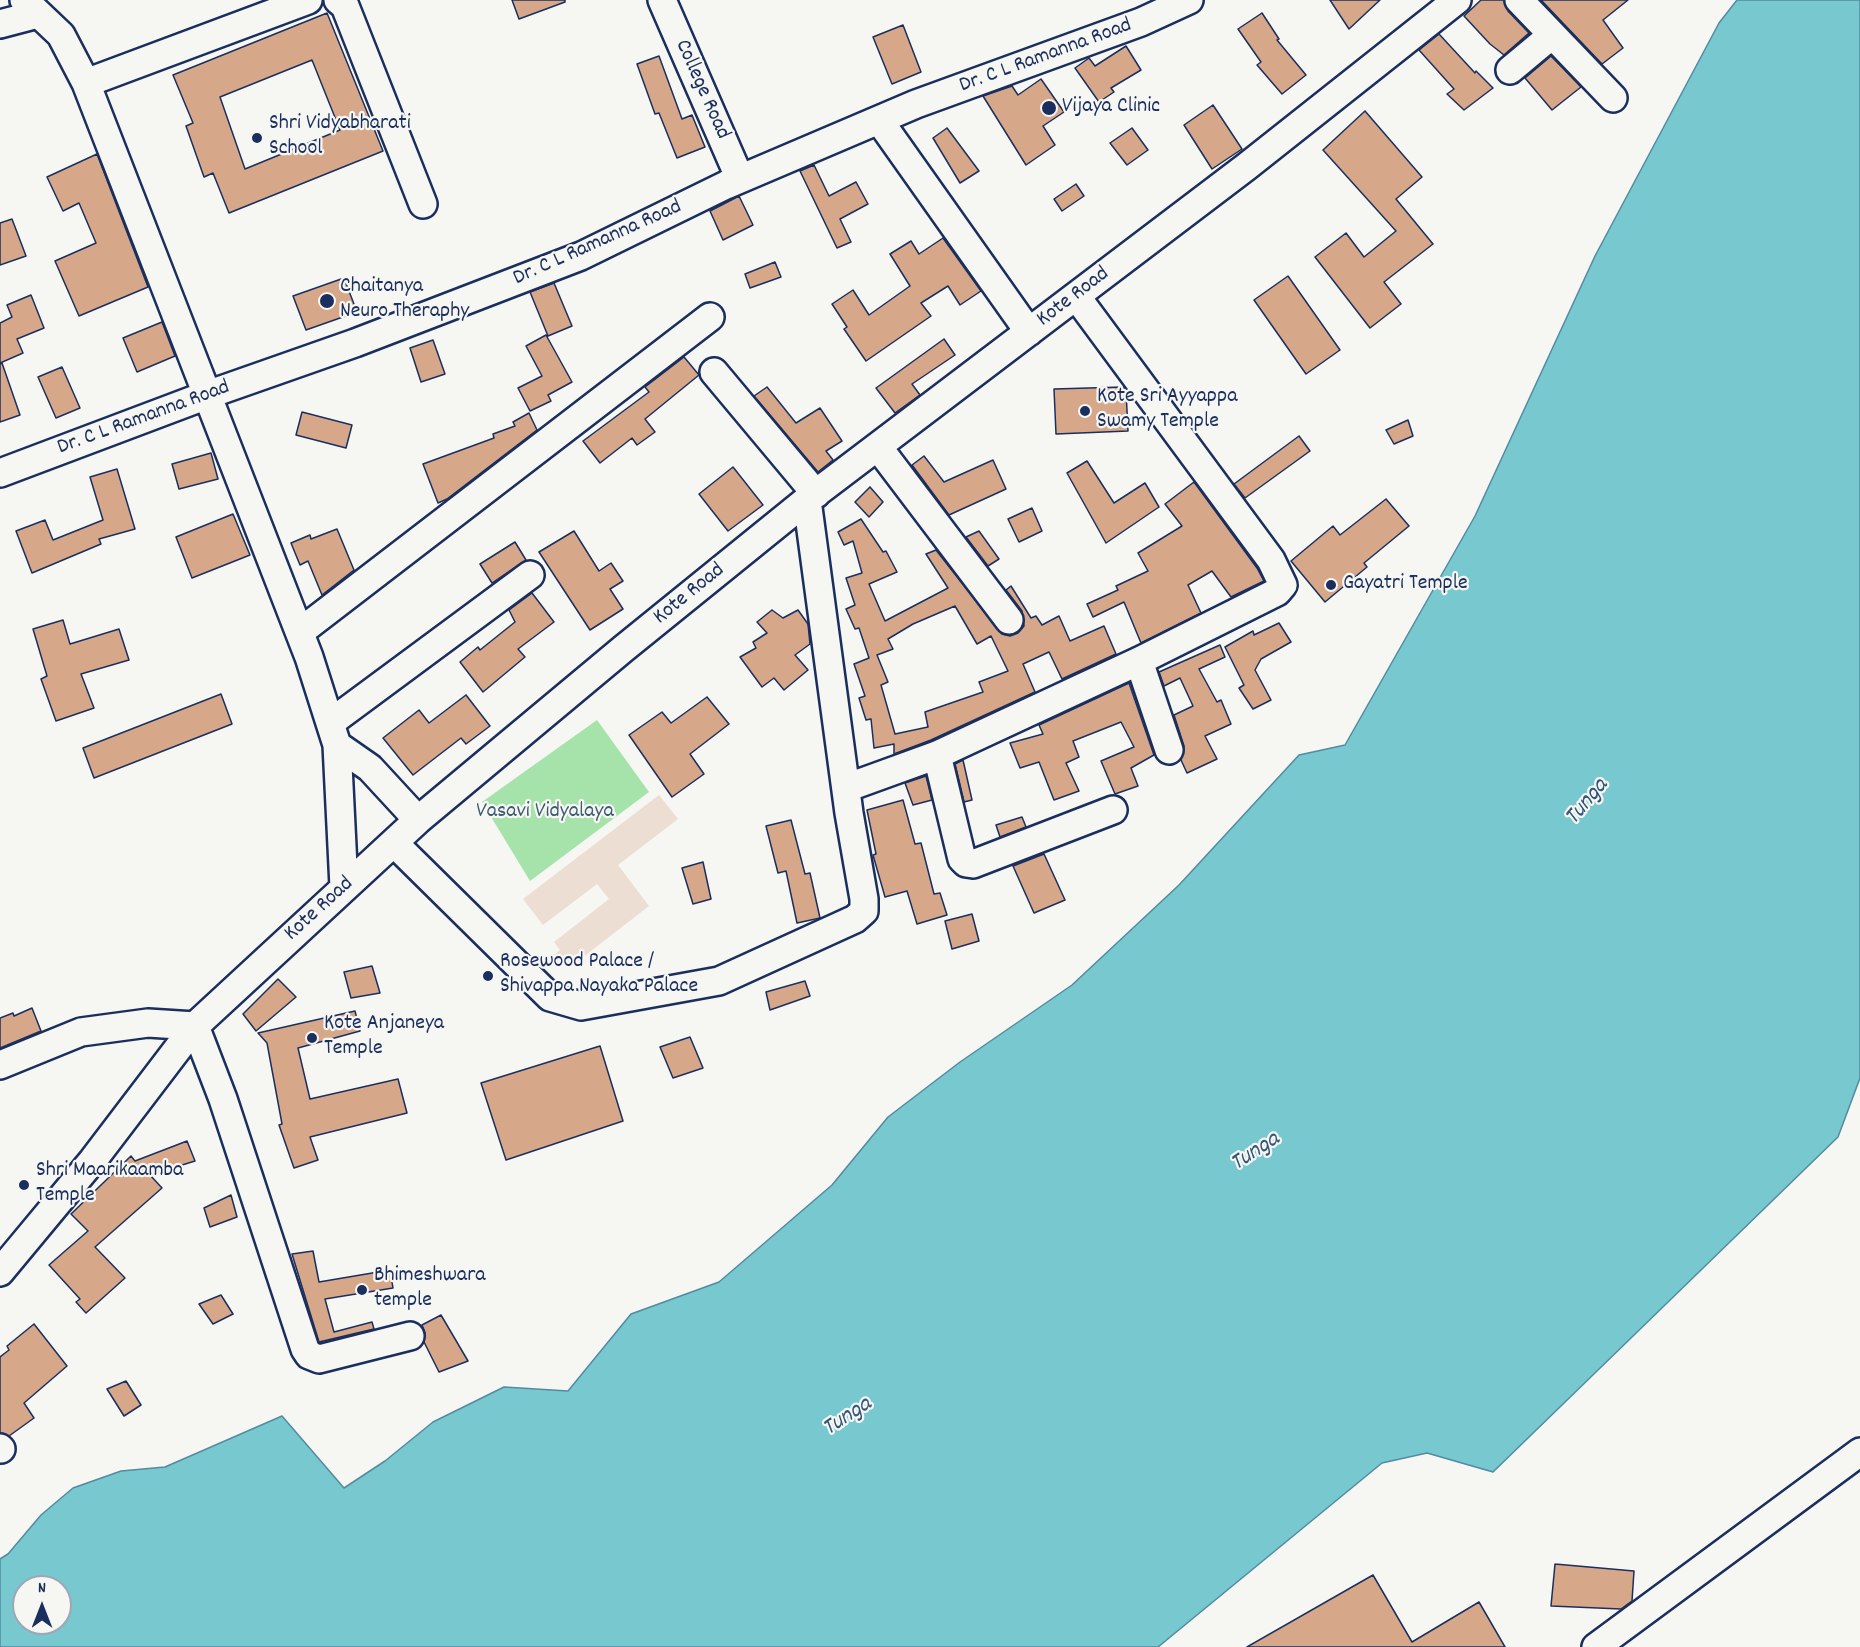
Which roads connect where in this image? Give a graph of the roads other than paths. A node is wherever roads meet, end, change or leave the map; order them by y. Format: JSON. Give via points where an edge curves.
{"nodes":[{"id":1,"x":308,"y":0,"type":"edge"},
{"id":2,"x":338,"y":0,"type":"edge"},
{"id":3,"x":662,"y":0,"type":"edge"},
{"id":4,"x":1189,"y":0,"type":"edge"},
{"id":5,"x":1457,"y":0,"type":"edge"},
{"id":6,"x":1520,"y":0,"type":"edge"},
{"id":7,"x":31,"y":7,"type":"edge"},
{"id":8,"x":1143,"y":10,"type":"edge"},
{"id":9,"x":0,"y":24,"type":"edge"},
{"id":10,"x":1552,"y":35,"type":"junction"},
{"id":11,"x":1510,"y":70,"type":"dead end"},
{"id":12,"x":86,"y":83,"type":"junction"},
{"id":13,"x":1613,"y":98,"type":"dead end"},
{"id":14,"x":879,"y":120,"type":"junction"},
{"id":15,"x":740,"y":179,"type":"junction"},
{"id":16,"x":423,"y":204,"type":"dead end"},
{"id":17,"x":1076,"y":296,"type":"junction"},
{"id":18,"x":710,"y":317,"type":"dead end"},
{"id":19,"x":1029,"y":332,"type":"junction"},
{"id":20,"x":714,"y":372,"type":"dead end"},
{"id":21,"x":207,"y":395,"type":"junction"},
{"id":22,"x":878,"y":447,"type":"junction"},
{"id":23,"x":0,"y":473,"type":"edge"},
{"id":24,"x":812,"y":497,"type":"junction"},
{"id":25,"x":530,"y":575,"type":"dead end"},
{"id":26,"x":1009,"y":620,"type":"dead end"},
{"id":27,"x":300,"y":632,"type":"junction"},
{"id":28,"x":1139,"y":661,"type":"junction"},
{"id":29,"x":334,"y":734,"type":"junction"},
{"id":30,"x":1168,"y":750,"type":"dead end"},
{"id":31,"x":937,"y":754,"type":"junction"},
{"id":32,"x":846,"y":788,"type":"junction"},
{"id":33,"x":1113,"y":810,"type":"dead end"},
{"id":34,"x":418,"y":820,"type":"junction"},
{"id":35,"x":395,"y":844,"type":"junction"},
{"id":36,"x":344,"y":887,"type":"junction"},
{"id":37,"x":195,"y":1026,"type":"junction"},
{"id":38,"x":0,"y":1065,"type":"edge"},
{"id":39,"x":0,"y":1272,"type":"edge"},
{"id":40,"x":410,"y":1336,"type":"dead end"},
{"id":41,"x":1860,"y":1452,"type":"edge"},
{"id":42,"x":1596,"y":1647,"type":"edge"}],
"edges":[{"from":1,"to":12,"type":"street"},
{"from":2,"to":16,"type":"street","via":[[345,6]]},
{"from":3,"to":15,"type":"street","name":"College Road"},
{"from":4,"to":8,"type":"street","name":"Dr. C L Ramanna Road"},
{"from":5,"to":17,"type":"street","name":"Kote Road"},
{"from":6,"to":10,"type":"street"},
{"from":7,"to":9,"type":"street"},
{"from":7,"to":12,"type":"street","via":[[61,35]]},
{"from":8,"to":14,"type":"street","name":"Dr. C L Ramanna Road"},
{"from":10,"to":11,"type":"street"},
{"from":10,"to":13,"type":"street"},
{"from":12,"to":21,"type":"street"},
{"from":14,"to":15,"type":"street","name":"Dr. C L Ramanna Road"},
{"from":14,"to":19,"type":"street"},
{"from":15,"to":21,"type":"street","name":"Dr. C L Ramanna Road","via":[[581,256]]},
{"from":17,"to":19,"type":"street","name":"Kote Road"},
{"from":17,"to":28,"type":"street","via":[[1271,560],[1283,585],[1277,592]]},
{"from":18,"to":27,"type":"street"},
{"from":19,"to":22,"type":"street","name":"Kote Road"},
{"from":20,"to":24,"type":"street"},
{"from":21,"to":23,"type":"street","name":"Dr. C L Ramanna Road"},
{"from":21,"to":27,"type":"street"},
{"from":22,"to":24,"type":"street","name":"Kote Road"},
{"from":22,"to":26,"type":"street"},
{"from":24,"to":32,"type":"street"},
{"from":24,"to":34,"type":"street","name":"Kote Road"},
{"from":25,"to":29,"type":"street"},
{"from":27,"to":29,"type":"street"},
{"from":28,"to":30,"type":"street"},
{"from":28,"to":31,"type":"street"},
{"from":29,"to":34,"type":"street"},
{"from":29,"to":36,"type":"street"},
{"from":31,"to":32,"type":"street"},
{"from":31,"to":33,"type":"street","via":[[966,863],[973,864]]},
{"from":32,"to":35,"type":"street","via":[[864,899],[864,911],[855,919],[719,981],[581,1006],[550,997]]},
{"from":34,"to":35,"type":"street","name":"Kote Road"},
{"from":35,"to":36,"type":"street","name":"Kote Road"},
{"from":36,"to":37,"type":"street","name":"Kote Road"},
{"from":37,"to":38,"type":"street","via":[[148,1023],[81,1032]]},
{"from":37,"to":39,"type":"street","name":"Kote Road","via":[[93,1161]]},
{"from":37,"to":40,"type":"street","via":[[309,1355],[319,1359]]},
{"from":41,"to":42,"type":"street"}]}
